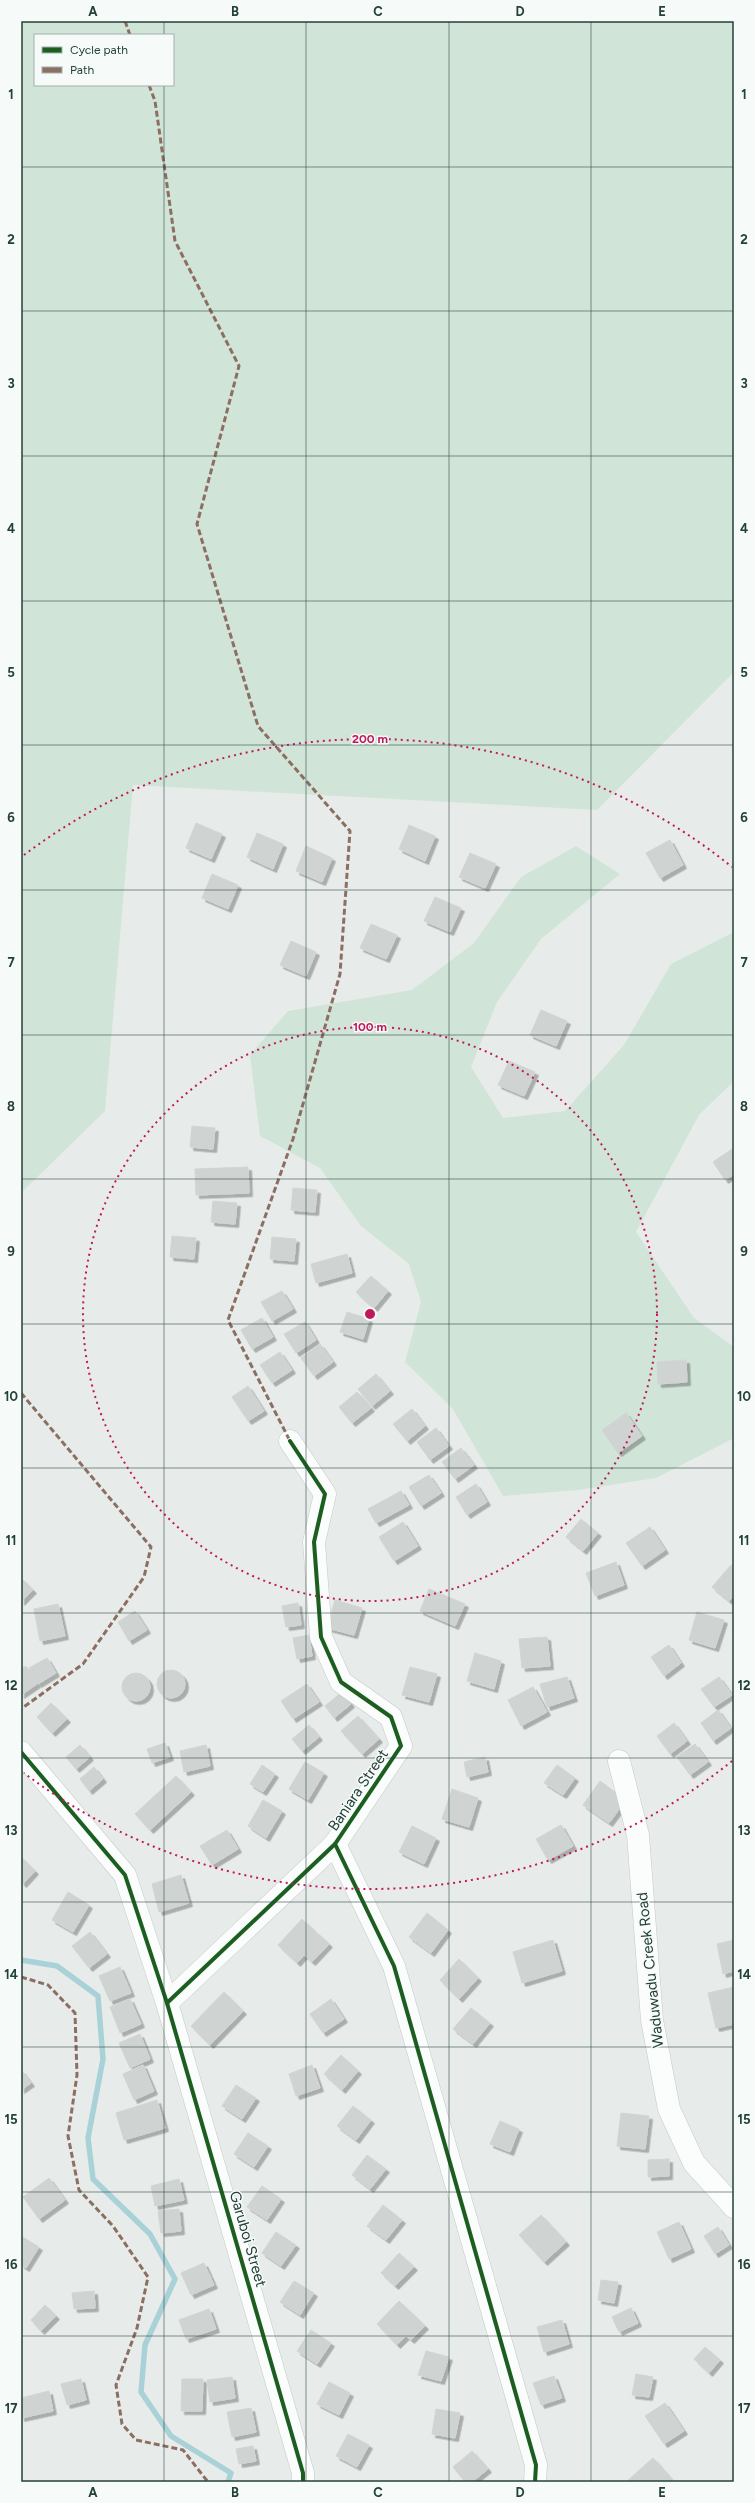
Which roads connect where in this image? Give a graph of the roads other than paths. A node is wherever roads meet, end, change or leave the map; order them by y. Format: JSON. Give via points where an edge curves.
{"nodes":[{"id":1,"x":290,"y":1441,"type":"dead end"},
{"id":2,"x":21,"y":1752,"type":"edge"},
{"id":3,"x":619,"y":1761,"type":"dead end"},
{"id":4,"x":336,"y":1844,"type":"junction"},
{"id":5,"x":167,"y":2003,"type":"junction"},
{"id":6,"x":734,"y":2207,"type":"edge"},
{"id":7,"x":303,"y":2482,"type":"edge"},
{"id":8,"x":535,"y":2482,"type":"edge"}],
"edges":[{"from":1,"to":4,"type":"street","name":"Baniara Street","via":[[325,1494],[314,1542],[321,1637],[341,1682],[391,1717],[401,1746]]},
{"from":2,"to":5,"type":"street","name":"Garuboi Street","via":[[125,1875]]},
{"from":3,"to":6,"type":"street","name":"Waduwadu Creek Road","via":[[638,1835],[652,2020],[669,2109],[694,2163]]},
{"from":4,"to":5,"type":"street","name":"Baniara Street"},
{"from":4,"to":8,"type":"street","via":[[394,1966],[536,2465]]},
{"from":5,"to":7,"type":"street","name":"Garuboi Street","via":[[303,2473]]}]}
